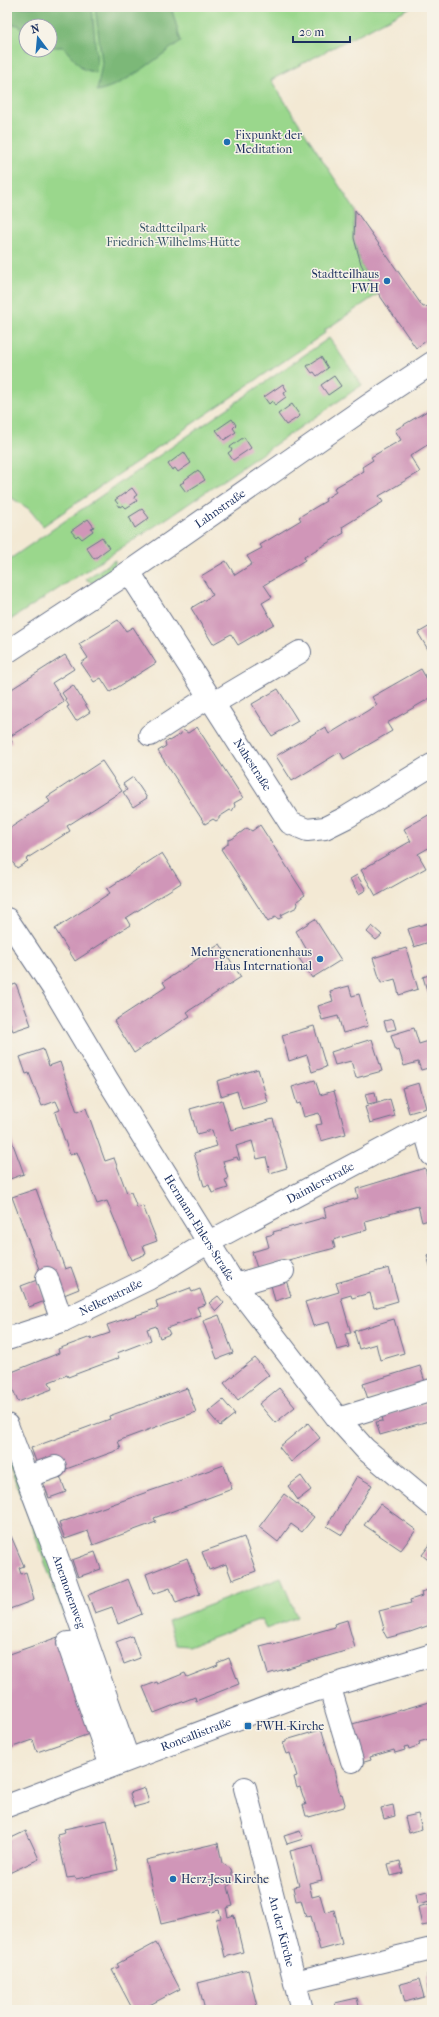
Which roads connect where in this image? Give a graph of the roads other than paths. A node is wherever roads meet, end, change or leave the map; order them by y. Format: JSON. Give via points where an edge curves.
{"nodes":[{"id":1,"x":432,"y":364,"type":"edge"},
{"id":2,"x":129,"y":572,"type":"junction"},
{"id":3,"x":7,"y":652,"type":"edge"},
{"id":4,"x":300,"y":652,"type":"dead end"},
{"id":5,"x":212,"y":700,"type":"junction"},
{"id":6,"x":150,"y":735,"type":"dead end"},
{"id":7,"x":432,"y":765,"type":"edge"},
{"id":8,"x":7,"y":919,"type":"edge"},
{"id":9,"x":428,"y":1125,"type":"edge"},
{"id":10,"x":432,"y":1155,"type":"edge"},
{"id":11,"x":209,"y":1242,"type":"junction"},
{"id":12,"x":284,"y":1271,"type":"dead end"},
{"id":13,"x":47,"y":1278,"type":"dead end"},
{"id":14,"x":235,"y":1285,"type":"junction"},
{"id":15,"x":62,"y":1321,"type":"junction"},
{"id":16,"x":7,"y":1339,"type":"edge"},
{"id":17,"x":432,"y":1390,"type":"edge"},
{"id":18,"x":338,"y":1419,"type":"junction"},
{"id":19,"x":7,"y":1425,"type":"edge"},
{"id":20,"x":55,"y":1467,"type":"dead end"},
{"id":21,"x":28,"y":1477,"type":"junction"},
{"id":22,"x":432,"y":1505,"type":"edge"},
{"id":23,"x":68,"y":1644,"type":"dead end"},
{"id":24,"x":432,"y":1655,"type":"edge"},
{"id":25,"x":329,"y":1686,"type":"junction"},
{"id":26,"x":352,"y":1760,"type":"dead end"},
{"id":27,"x":120,"y":1763,"type":"junction"},
{"id":28,"x":245,"y":1788,"type":"dead end"},
{"id":29,"x":7,"y":1806,"type":"edge"},
{"id":30,"x":432,"y":1948,"type":"edge"},
{"id":31,"x":295,"y":1982,"type":"junction"},
{"id":32,"x":302,"y":2010,"type":"edge"}],
"edges":[{"from":1,"to":2,"type":"street","name":"Lahnstraße"},
{"from":2,"to":3,"type":"street","name":"Lahnstraße"},
{"from":2,"to":5,"type":"street","name":"Nahestraße"},
{"from":4,"to":5,"type":"street"},
{"from":5,"to":6,"type":"street"},
{"from":5,"to":7,"type":"street","name":"Nahestraße","via":[[288,820],[303,829],[325,828]]},
{"from":8,"to":11,"type":"street","name":"Hermann-Ehlers-Straße","via":[[53,988]]},
{"from":9,"to":10,"type":"street"},
{"from":9,"to":11,"type":"street","name":"Daimlerstraße"},
{"from":11,"to":14,"type":"street","name":"Hermann-Ehlers-Straße"},
{"from":11,"to":15,"type":"street","name":"Nelkenstraße","via":[[148,1279]]},
{"from":12,"to":14,"type":"street"},
{"from":13,"to":15,"type":"street"},
{"from":14,"to":18,"type":"street","name":"Hermann-Ehlers-Straße"},
{"from":15,"to":16,"type":"street","name":"Nelkenstraße"},
{"from":17,"to":18,"type":"street"},
{"from":18,"to":22,"type":"street","name":"Hermann-Ehlers-Straße","via":[[365,1449]]},
{"from":19,"to":21,"type":"street","name":"Anemonenweg"},
{"from":20,"to":21,"type":"street"},
{"from":21,"to":27,"type":"street","name":"Anemonenweg"},
{"from":23,"to":27,"type":"street"},
{"from":24,"to":25,"type":"street","name":"Roncallistraße"},
{"from":25,"to":26,"type":"street"},
{"from":25,"to":27,"type":"street","name":"Roncallistraße"},
{"from":27,"to":29,"type":"street","name":"Roncallistraße"},
{"from":28,"to":31,"type":"street","name":"An der Kirche"},
{"from":30,"to":31,"type":"street","name":"An der Kirche"},
{"from":31,"to":32,"type":"street","name":"An der Kirche"}]}
